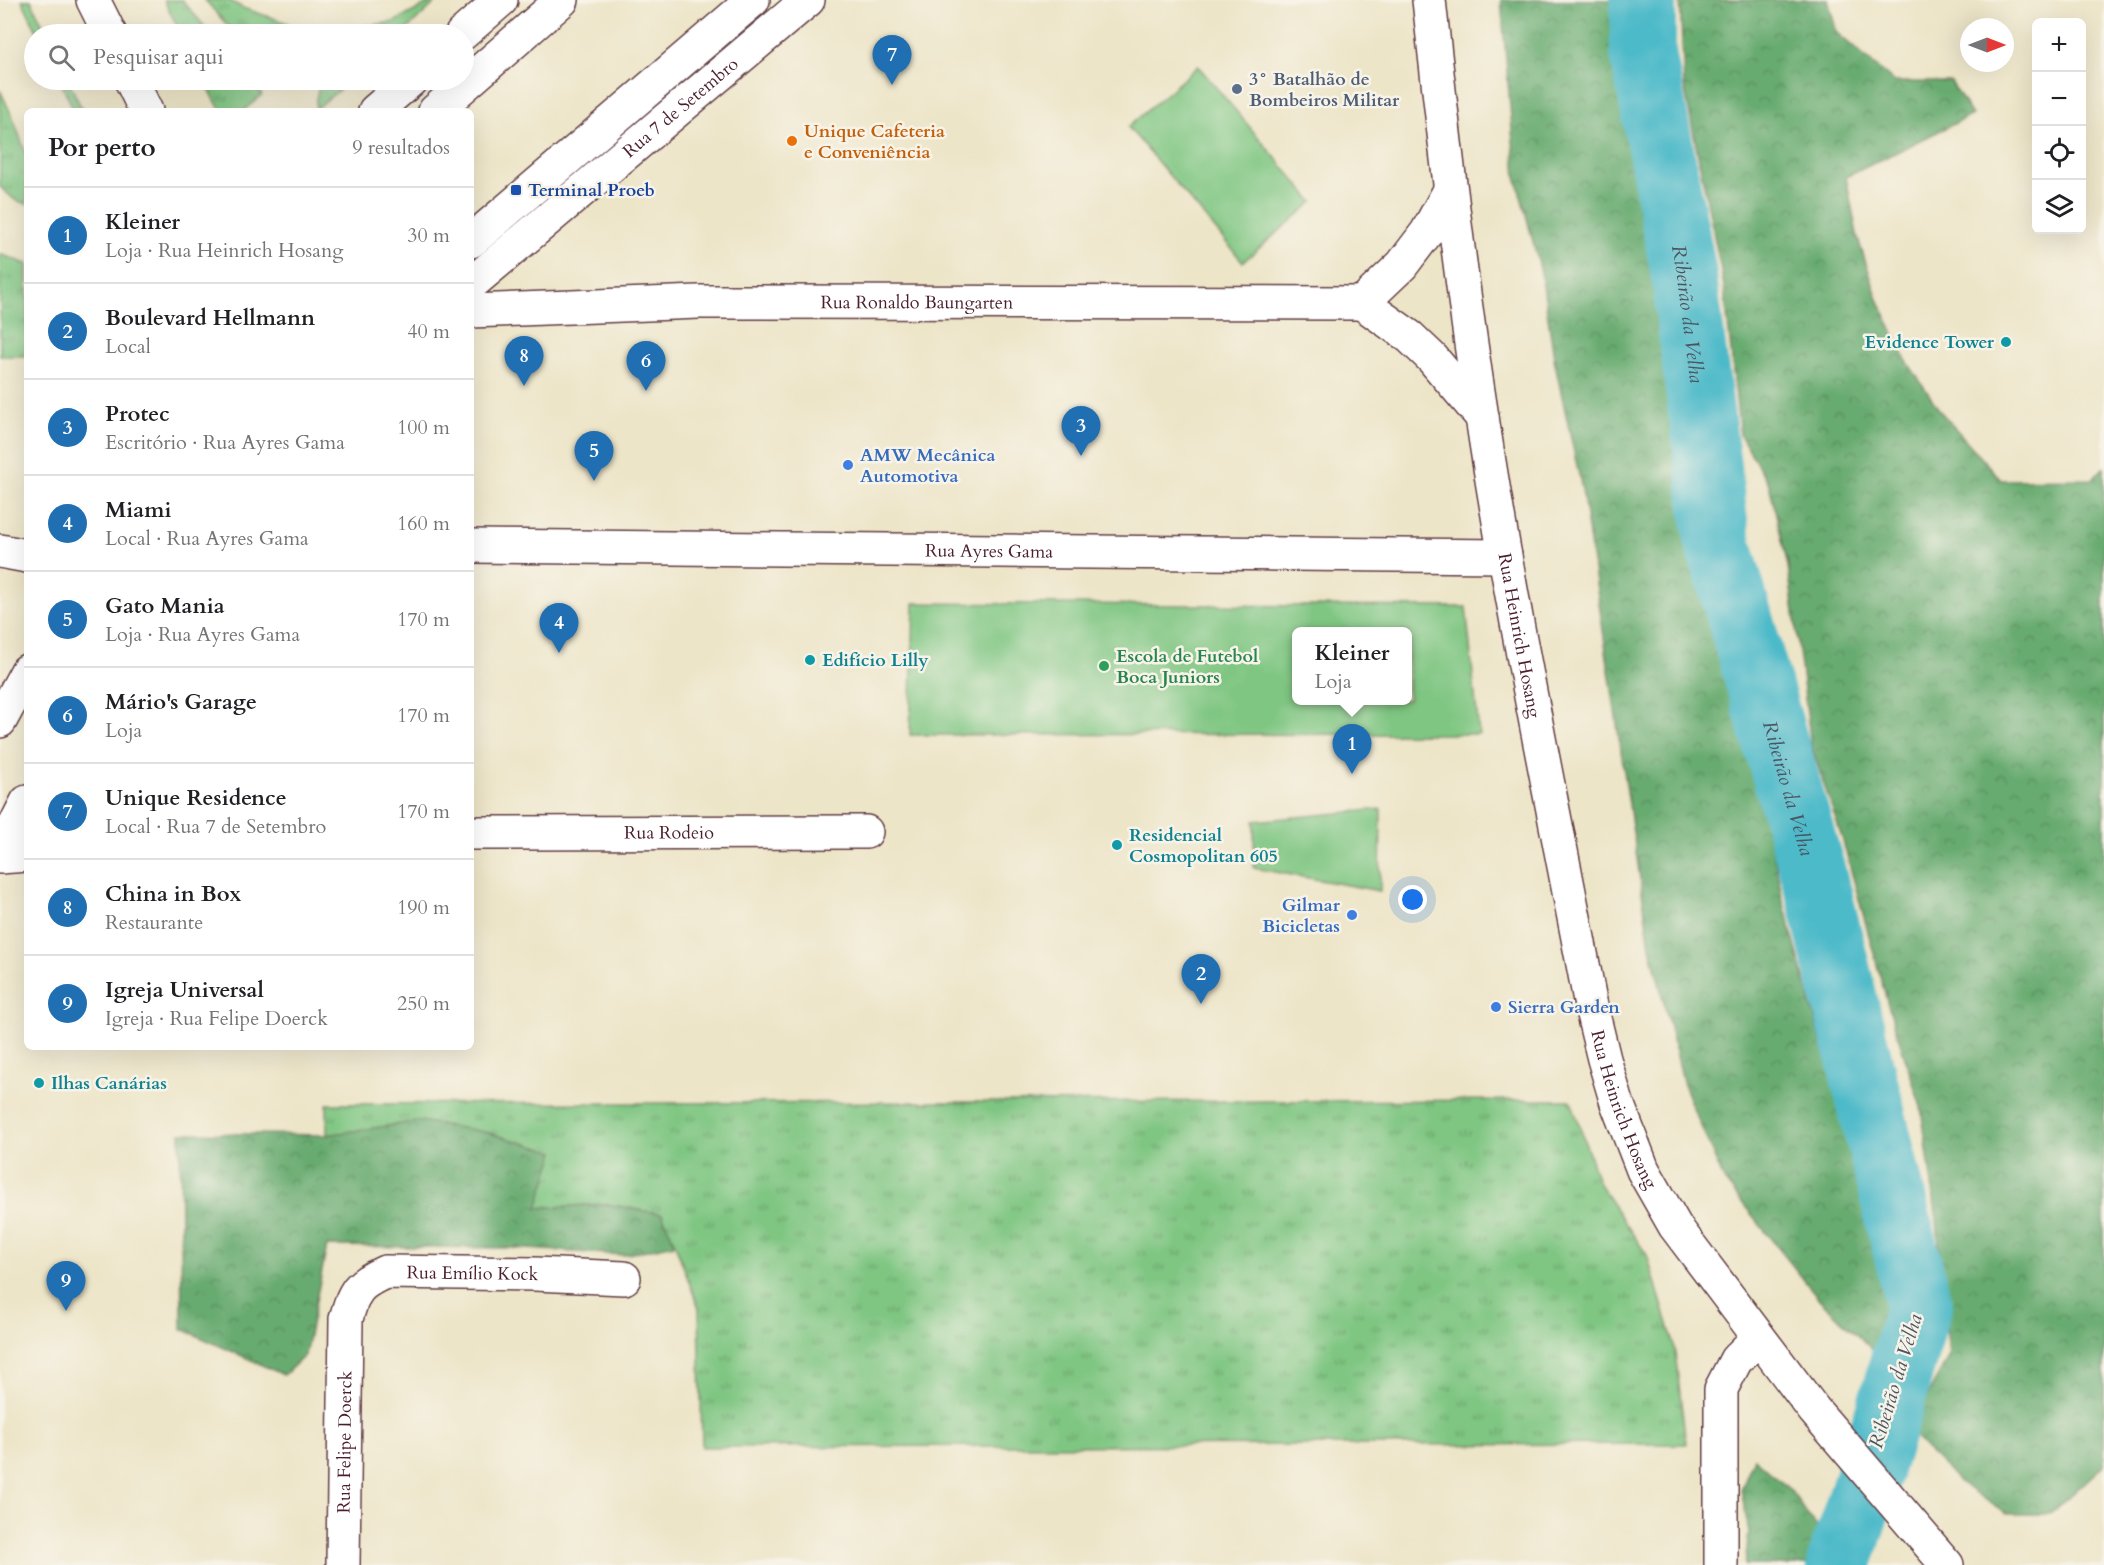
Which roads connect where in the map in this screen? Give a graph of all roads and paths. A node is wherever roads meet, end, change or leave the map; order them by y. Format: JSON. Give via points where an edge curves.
{"nodes":[{"id":1,"x":93,"y":0,"type":"edge"},
{"id":2,"x":501,"y":0,"type":"edge"},
{"id":3,"x":562,"y":0,"type":"edge"},
{"id":4,"x":753,"y":0,"type":"edge"},
{"id":5,"x":808,"y":0,"type":"edge"},
{"id":6,"x":1429,"y":0,"type":"edge"},
{"id":7,"x":105,"y":24,"type":"edge"},
{"id":8,"x":473,"y":24,"type":"edge"},
{"id":9,"x":474,"y":77,"type":"edge"},
{"id":10,"x":136,"y":90,"type":"edge"},
{"id":11,"x":399,"y":90,"type":"edge"},
{"id":12,"x":459,"y":90,"type":"edge"},
{"id":13,"x":145,"y":108,"type":"edge"},
{"id":14,"x":378,"y":108,"type":"edge"},
{"id":15,"x":438,"y":108,"type":"edge"},
{"id":16,"x":1449,"y":192,"type":"junction"},
{"id":17,"x":474,"y":239,"type":"edge"},
{"id":18,"x":474,"y":281,"type":"edge"},
{"id":19,"x":1362,"y":303,"type":"junction"},
{"id":20,"x":474,"y":311,"type":"edge"},
{"id":21,"x":1482,"y":417,"type":"junction"},
{"id":22,"x":474,"y":546,"type":"edge"},
{"id":23,"x":0,"y":551,"type":"edge"},
{"id":24,"x":24,"y":555,"type":"edge"},
{"id":25,"x":1505,"y":556,"type":"junction"},
{"id":26,"x":24,"y":677,"type":"edge"},
{"id":27,"x":0,"y":722,"type":"edge"},
{"id":28,"x":24,"y":808,"type":"edge"},
{"id":29,"x":866,"y":832,"type":"dead end"},
{"id":30,"x":474,"y":833,"type":"edge"},
{"id":31,"x":24,"y":855,"type":"edge"},
{"id":32,"x":0,"y":856,"type":"edge"},
{"id":33,"x":624,"y":1278,"type":"dead end"},
{"id":34,"x":346,"y":1319,"type":"joint"},
{"id":35,"x":1758,"y":1338,"type":"junction"},
{"id":36,"x":343,"y":1565,"type":"edge"},
{"id":37,"x":1721,"y":1565,"type":"edge"},
{"id":38,"x":1947,"y":1565,"type":"edge"}],
"edges":[{"from":1,"to":7,"type":"main road"},
{"from":2,"to":8,"type":"main road"},
{"from":3,"to":9,"type":"main road"},
{"from":4,"to":17,"type":"main road"},
{"from":5,"to":18,"type":"main road","name":"Rua 7 de Setembro"},
{"from":6,"to":16,"type":"main road","name":"Rua Heinrich Hosang"},
{"from":10,"to":13,"type":"main road"},
{"from":11,"to":14,"type":"main road"},
{"from":12,"to":15,"type":"main road"},
{"from":16,"to":19,"type":"main road","via":[[1427,232],[1402,265]]},
{"from":16,"to":21,"type":"main road","name":"Rua Heinrich Hosang"},
{"from":19,"to":20,"type":"main road","name":"Rua Ronaldo Baungarten","via":[[699,302]]},
{"from":19,"to":21,"type":"main road","via":[[1410,337]]},
{"from":21,"to":25,"type":"main road","name":"Rua Heinrich Hosang"},
{"from":22,"to":25,"type":"main road","name":"Rua Ayres Gama"},
{"from":23,"to":24,"type":"main road"},
{"from":25,"to":35,"type":"main road","name":"Rua Heinrich Hosang","via":[[1591,1006],[1617,1103],[1644,1170],[1675,1226]]},
{"from":26,"to":27,"type":"main road"},
{"from":28,"to":32,"type":"main road"},
{"from":29,"to":30,"type":"main road","name":"Rua Rodeio"},
{"from":31,"to":32,"type":"main road"},
{"from":33,"to":34,"type":"main road","name":"Rua Emílio Kock","via":[[386,1272],[364,1282]]},
{"from":34,"to":36,"type":"main road","name":"Rua Felipe Doerck"},
{"from":35,"to":37,"type":"main road","via":[[1736,1360],[1721,1389]]},
{"from":35,"to":38,"type":"main road","name":"Rua Heinrich Hosang","via":[[1814,1410]]}]}
